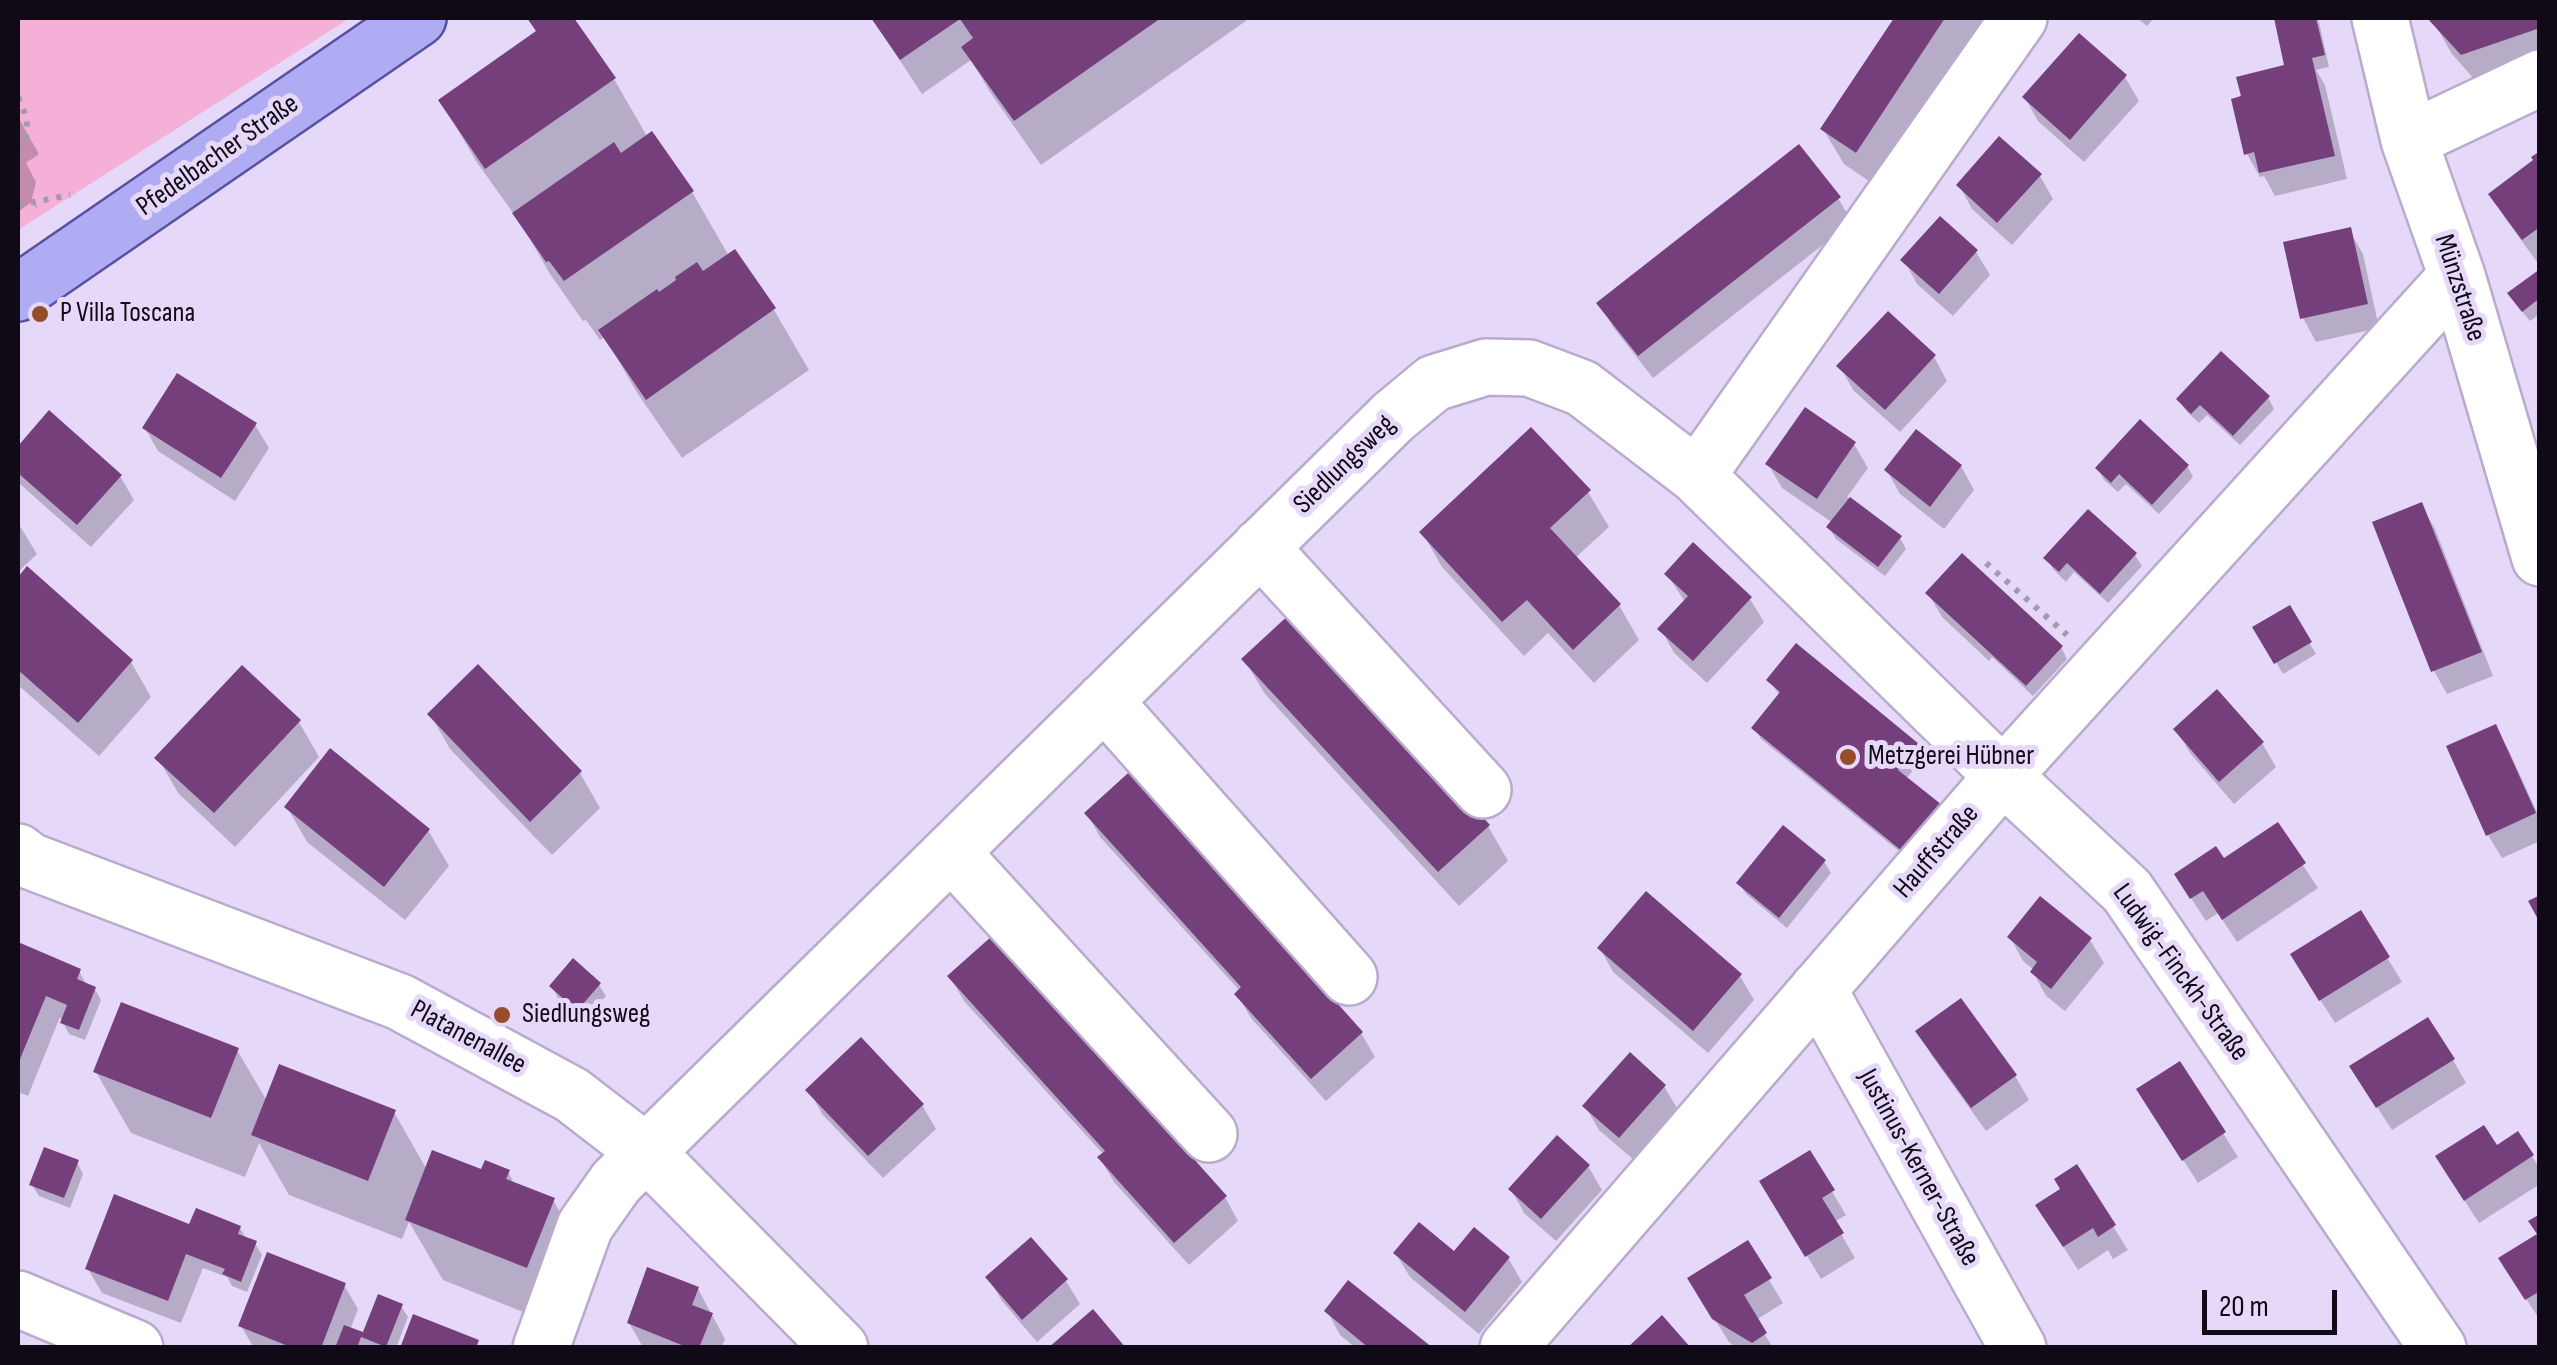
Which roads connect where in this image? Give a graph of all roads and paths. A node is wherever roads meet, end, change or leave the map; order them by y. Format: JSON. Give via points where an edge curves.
{"nodes":[{"id":1,"x":418,"y":18,"type":"edge"},
{"id":2,"x":2019,"y":18,"type":"edge"},
{"id":3,"x":2380,"y":18,"type":"edge"},
{"id":4,"x":2540,"y":78,"type":"edge"},
{"id":5,"x":18,"y":97,"type":"edge"},
{"id":6,"x":2409,"y":140,"type":"junction"},
{"id":7,"x":18,"y":155,"type":"edge"},
{"id":8,"x":72,"y":195,"type":"dead end"},
{"id":9,"x":18,"y":205,"type":"edge"},
{"id":10,"x":2456,"y":276,"type":"junction"},
{"id":11,"x":18,"y":293,"type":"edge"},
{"id":12,"x":1697,"y":476,"type":"junction"},
{"id":13,"x":1260,"y":547,"type":"junction"},
{"id":14,"x":2540,"y":558,"type":"edge"},
{"id":15,"x":1986,"y":562,"type":"dead end"},
{"id":16,"x":2075,"y":642,"type":"dead end"},
{"id":17,"x":1104,"y":701,"type":"junction"},
{"id":18,"x":2003,"y":776,"type":"junction"},
{"id":19,"x":1483,"y":790,"type":"dead end"},
{"id":20,"x":18,"y":852,"type":"edge"},
{"id":21,"x":951,"y":852,"type":"junction"},
{"id":22,"x":1349,"y":977,"type":"dead end"},
{"id":23,"x":1818,"y":988,"type":"junction"},
{"id":24,"x":1209,"y":1134,"type":"dead end"},
{"id":25,"x":646,"y":1152,"type":"junction"},
{"id":26,"x":18,"y":1300,"type":"edge"},
{"id":27,"x":136,"y":1348,"type":"edge"},
{"id":28,"x":541,"y":1348,"type":"edge"},
{"id":29,"x":840,"y":1348,"type":"edge"},
{"id":30,"x":1508,"y":1348,"type":"edge"},
{"id":31,"x":2018,"y":1348,"type":"edge"},
{"id":32,"x":2438,"y":1348,"type":"edge"}],
"edges":[{"from":1,"to":11,"type":"main road","name":"Pfedelbacher Straße"},
{"from":2,"to":12,"type":"street"},
{"from":3,"to":6,"type":"street","name":"Münzstraße"},
{"from":4,"to":6,"type":"street"},
{"from":5,"to":7,"type":"path","via":[[28,120]]},
{"from":6,"to":10,"type":"street","name":"Münzstraße"},
{"from":8,"to":9,"type":"path"},
{"from":10,"to":14,"type":"street","name":"Münzstraße"},
{"from":10,"to":18,"type":"street","name":"Hauffstraße"},
{"from":12,"to":13,"type":"street","name":"Siedlungsweg","via":[[1582,388],[1529,368],[1486,366],[1434,383]]},
{"from":12,"to":18,"type":"street","name":"Ludwig-Finckh-Straße"},
{"from":13,"to":17,"type":"street","name":"Siedlungsweg"},
{"from":13,"to":19,"type":"street"},
{"from":15,"to":16,"type":"path"},
{"from":17,"to":21,"type":"street","name":"Siedlungsweg"},
{"from":17,"to":22,"type":"street"},
{"from":18,"to":23,"type":"street","name":"Hauffstraße"},
{"from":18,"to":32,"type":"street","name":"Ludwig-Finckh-Straße","via":[[2127,891]]},
{"from":20,"to":25,"type":"street","name":"Platanenallee","via":[[400,1002],[572,1094]]},
{"from":21,"to":24,"type":"street"},
{"from":21,"to":25,"type":"street","name":"Siedlungsweg"},
{"from":23,"to":30,"type":"street","name":"Hauffstraße"},
{"from":23,"to":31,"type":"street","name":"Justinus-Kerner-Straße"},
{"from":25,"to":28,"type":"street","name":"Siedlungsweg","via":[[585,1226]]},
{"from":25,"to":29,"type":"street","name":"Platanenallee"},
{"from":26,"to":27,"type":"street"}]}
